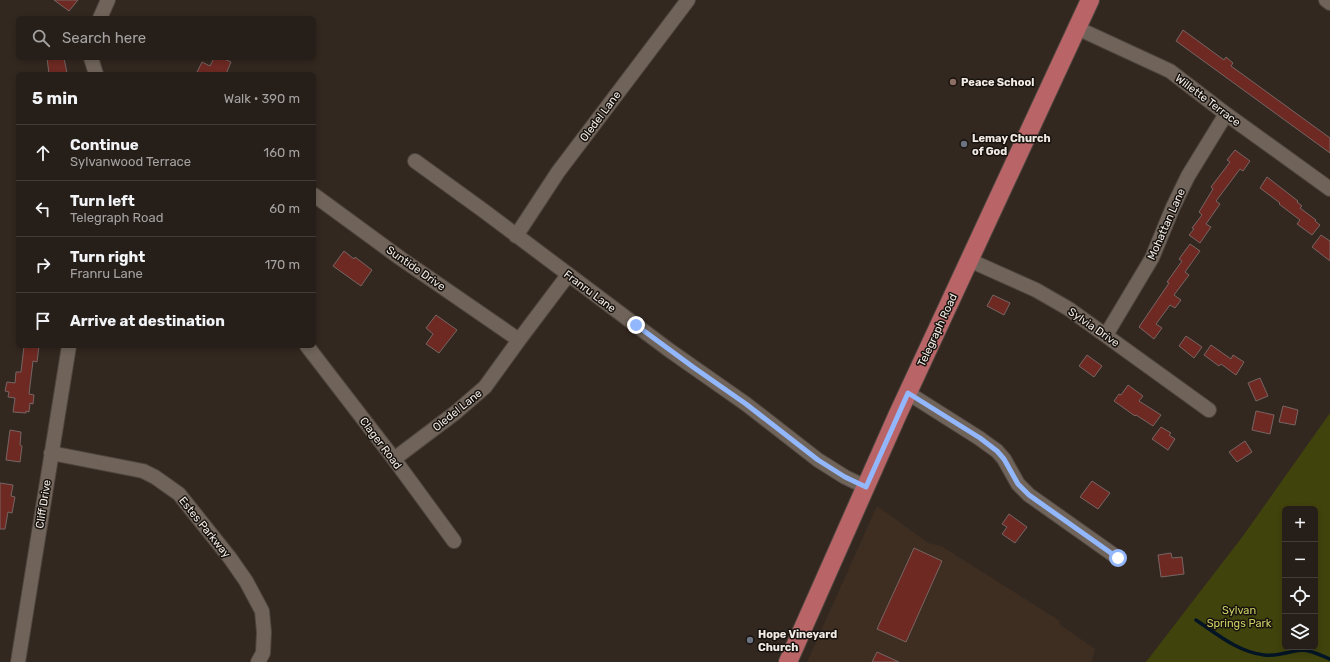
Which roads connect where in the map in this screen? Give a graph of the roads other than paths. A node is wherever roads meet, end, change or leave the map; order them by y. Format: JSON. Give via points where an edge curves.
{"nodes":[{"id":1,"x":108,"y":0,"type":"edge"},
{"id":2,"x":688,"y":0,"type":"edge"},
{"id":3,"x":1090,"y":0,"type":"edge"},
{"id":4,"x":1326,"y":0,"type":"edge"},
{"id":5,"x":1330,"y":3,"type":"edge"},
{"id":6,"x":101,"y":16,"type":"edge"},
{"id":7,"x":1077,"y":28,"type":"junction"},
{"id":8,"x":92,"y":60,"type":"edge"},
{"id":9,"x":95,"y":72,"type":"edge"},
{"id":10,"x":1226,"y":114,"type":"junction"},
{"id":11,"x":415,"y":161,"type":"dead end"},
{"id":12,"x":1330,"y":189,"type":"edge"},
{"id":13,"x":316,"y":196,"type":"edge"},
{"id":14,"x":516,"y":236,"type":"junction"},
{"id":15,"x":969,"y":260,"type":"junction"},
{"id":16,"x":568,"y":275,"type":"junction"},
{"id":17,"x":1106,"y":336,"type":"junction"},
{"id":18,"x":519,"y":340,"type":"junction"},
{"id":19,"x":69,"y":348,"type":"edge"},
{"id":20,"x":308,"y":348,"type":"edge"},
{"id":21,"x":908,"y":393,"type":"junction"},
{"id":22,"x":1209,"y":410,"type":"dead end"},
{"id":23,"x":51,"y":453,"type":"junction"},
{"id":24,"x":394,"y":459,"type":"junction"},
{"id":25,"x":866,"y":487,"type":"junction"},
{"id":26,"x":454,"y":541,"type":"dead end"},
{"id":27,"x":1118,"y":558,"type":"dead end"},
{"id":28,"x":18,"y":662,"type":"edge"},
{"id":29,"x":258,"y":662,"type":"edge"},
{"id":30,"x":788,"y":662,"type":"edge"}],
"edges":[{"from":1,"to":6,"type":"street"},
{"from":2,"to":14,"type":"street","name":"Oledel Lane","via":[[558,172]]},
{"from":3,"to":7,"type":"main road","name":"Telegraph Road"},
{"from":4,"to":5,"type":"street"},
{"from":7,"to":10,"type":"street","name":"Willette Terrace","via":[[1170,71]]},
{"from":7,"to":15,"type":"main road","name":"Telegraph Road"},
{"from":8,"to":9,"type":"street"},
{"from":10,"to":12,"type":"street","name":"Willette Terrace"},
{"from":10,"to":17,"type":"street","name":"Mohattan Lane","via":[[1188,176],[1152,258]]},
{"from":11,"to":14,"type":"street","name":"Franru Lane"},
{"from":13,"to":18,"type":"street","name":"Suntide Drive"},
{"from":14,"to":16,"type":"street","name":"Franru Lane"},
{"from":15,"to":17,"type":"street","name":"Sylvia Drive","via":[[1036,290]]},
{"from":15,"to":21,"type":"main road","name":"Telegraph Road"},
{"from":16,"to":18,"type":"street","name":"Oledel Lane"},
{"from":16,"to":25,"type":"street","name":"Franru Lane","via":[[746,404],[818,460]]},
{"from":17,"to":22,"type":"street","name":"Sylvia Drive"},
{"from":18,"to":24,"type":"street","name":"Oledel Lane","via":[[486,387]]},
{"from":19,"to":23,"type":"street","name":"Cliff Drive"},
{"from":20,"to":24,"type":"street","name":"Clager Road"},
{"from":21,"to":25,"type":"main road","name":"Telegraph Road"},
{"from":21,"to":27,"type":"street","via":[[997,451],[1018,484],[1029,495]]},
{"from":23,"to":28,"type":"street","name":"Cliff Drive"},
{"from":23,"to":29,"type":"street","name":"Estes Parkway","via":[[143,471],[179,494],[230,558],[262,611],[263,653]]},
{"from":24,"to":26,"type":"street","name":"Clager Road"},
{"from":25,"to":30,"type":"main road","name":"Telegraph Road"}]}
